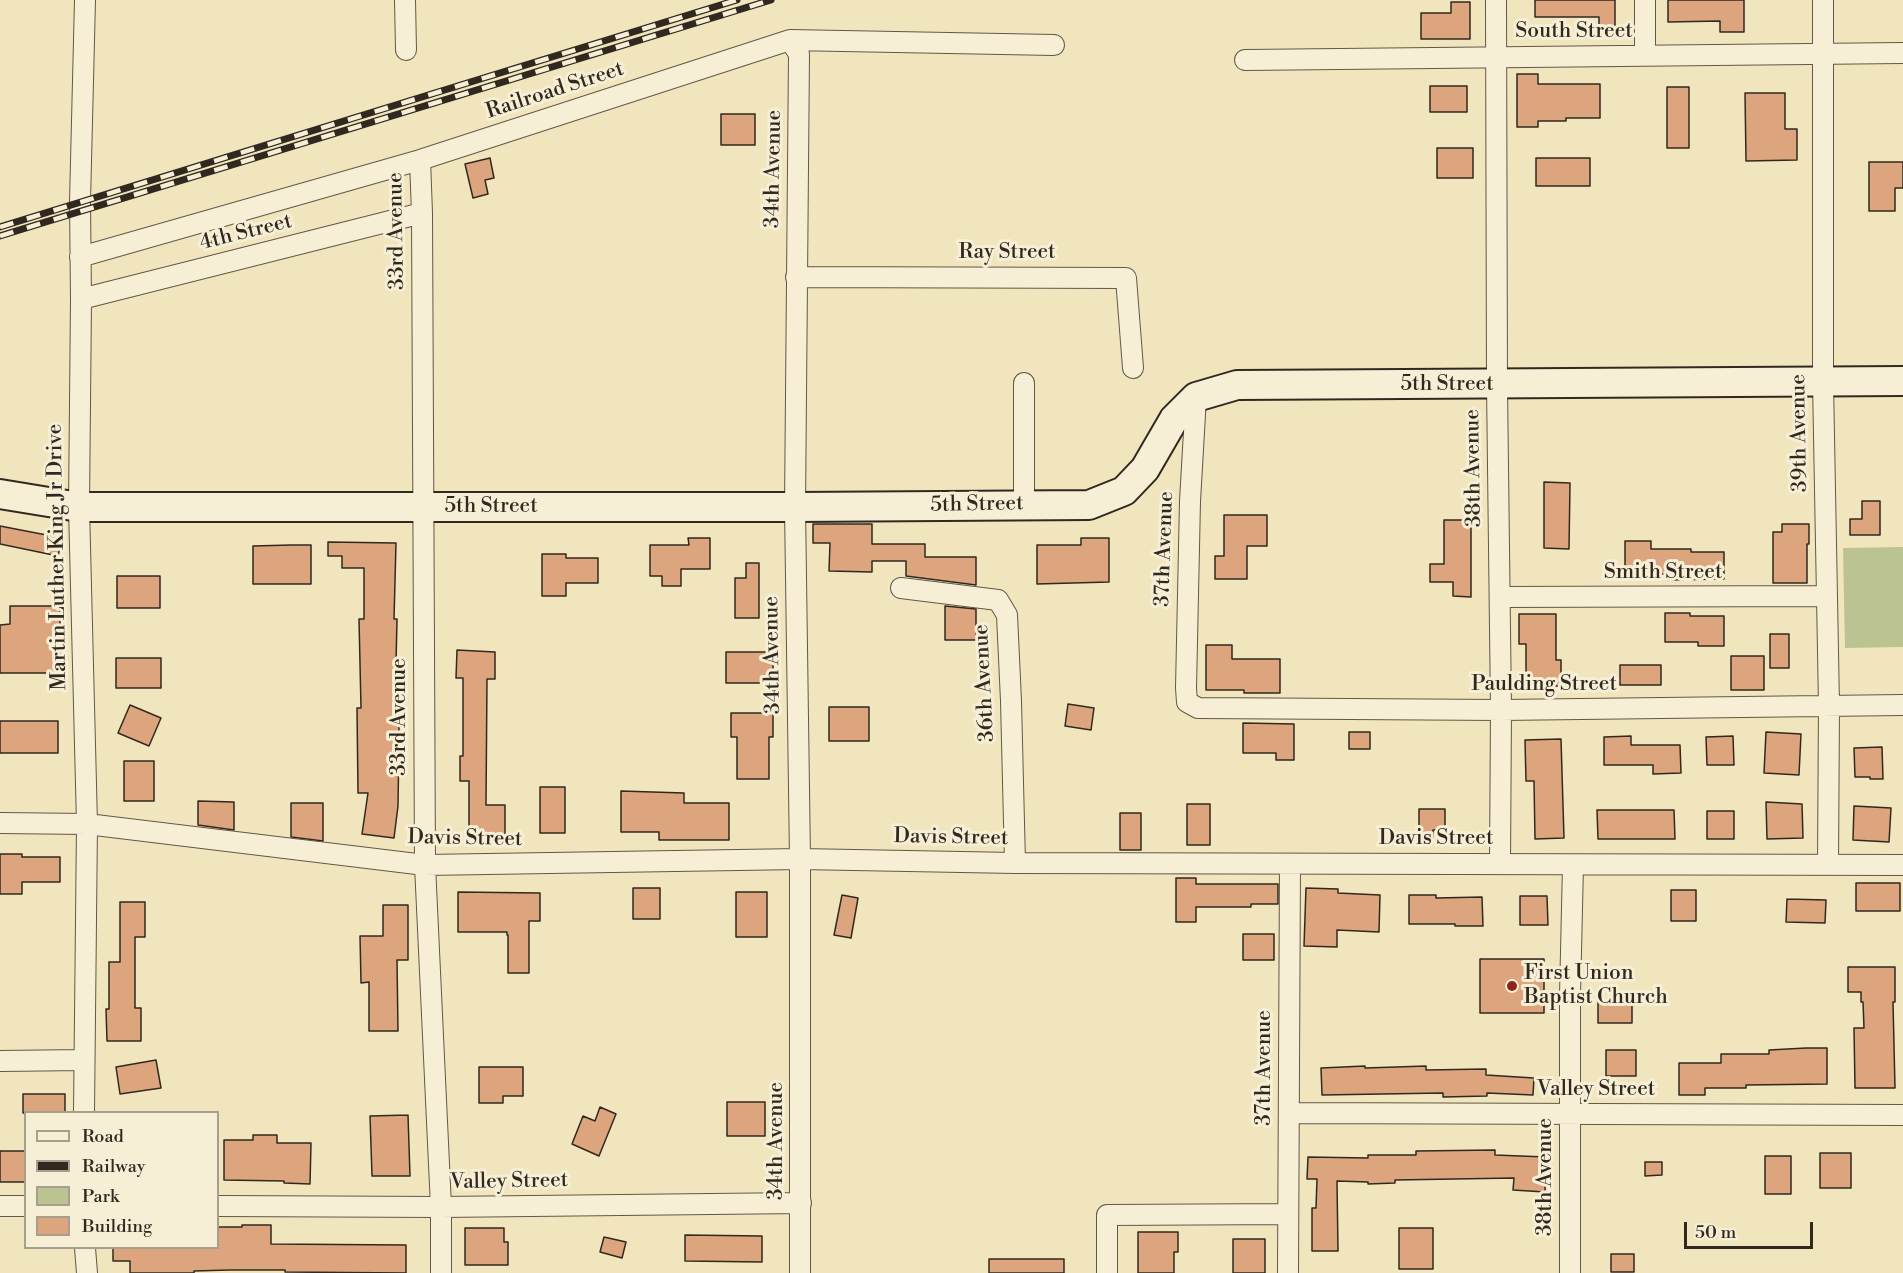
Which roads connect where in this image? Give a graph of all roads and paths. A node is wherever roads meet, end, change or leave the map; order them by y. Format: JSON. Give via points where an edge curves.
{"nodes":[{"id":1,"x":85,"y":0,"type":"edge"},
{"id":2,"x":405,"y":0,"type":"edge"},
{"id":3,"x":1496,"y":0,"type":"edge"},
{"id":4,"x":1645,"y":0,"type":"edge"},
{"id":5,"x":1823,"y":0,"type":"edge"},
{"id":6,"x":790,"y":40,"type":"junction"},
{"id":7,"x":1054,"y":45,"type":"dead end"},
{"id":8,"x":406,"y":50,"type":"dead end"},
{"id":9,"x":1824,"y":53,"type":"junction"},
{"id":10,"x":1903,"y":53,"type":"edge"},
{"id":11,"x":1645,"y":55,"type":"junction"},
{"id":12,"x":1497,"y":56,"type":"junction"},
{"id":13,"x":1245,"y":60,"type":"dead end"},
{"id":14,"x":420,"y":160,"type":"junction"},
{"id":15,"x":422,"y":213,"type":"junction"},
{"id":16,"x":80,"y":257,"type":"junction"},
{"id":17,"x":796,"y":277,"type":"junction"},
{"id":18,"x":81,"y":299,"type":"junction"},
{"id":19,"x":1133,"y":368,"type":"dead end"},
{"id":20,"x":1903,"y":381,"type":"edge"},
{"id":21,"x":1824,"y":382,"type":"junction"},
{"id":22,"x":1024,"y":383,"type":"dead end"},
{"id":23,"x":1497,"y":385,"type":"junction"},
{"id":24,"x":1196,"y":397,"type":"junction"},
{"id":25,"x":0,"y":494,"type":"edge"},
{"id":26,"x":1024,"y":504,"type":"junction"},
{"id":27,"x":423,"y":506,"type":"junction"},
{"id":28,"x":79,"y":507,"type":"junction"},
{"id":29,"x":795,"y":507,"type":"junction"},
{"id":30,"x":901,"y":588,"type":"dead end"},
{"id":31,"x":1827,"y":596,"type":"junction"},
{"id":32,"x":1500,"y":597,"type":"junction"},
{"id":33,"x":1187,"y":702,"type":"joint"},
{"id":34,"x":1829,"y":705,"type":"junction"},
{"id":35,"x":1903,"y":705,"type":"edge"},
{"id":36,"x":1501,"y":710,"type":"junction"},
{"id":37,"x":0,"y":823,"type":"edge"},
{"id":38,"x":87,"y":824,"type":"junction"},
{"id":39,"x":800,"y":860,"type":"junction"},
{"id":40,"x":1015,"y":863,"type":"junction"},
{"id":41,"x":1500,"y":863,"type":"junction"},
{"id":42,"x":1290,"y":864,"type":"junction"},
{"id":43,"x":425,"y":865,"type":"junction"},
{"id":44,"x":1573,"y":865,"type":"junction"},
{"id":45,"x":1828,"y":865,"type":"junction"},
{"id":46,"x":1903,"y":865,"type":"edge"},
{"id":47,"x":84,"y":1060,"type":"junction"},
{"id":48,"x":0,"y":1061,"type":"edge"},
{"id":49,"x":84,"y":1111,"type":"edge"},
{"id":50,"x":1289,"y":1113,"type":"junction"},
{"id":51,"x":1570,"y":1114,"type":"junction"},
{"id":52,"x":1903,"y":1116,"type":"edge"},
{"id":53,"x":801,"y":1203,"type":"junction"},
{"id":54,"x":0,"y":1206,"type":"edge"},
{"id":55,"x":24,"y":1206,"type":"edge"},
{"id":56,"x":219,"y":1206,"type":"edge"},
{"id":57,"x":441,"y":1207,"type":"junction"},
{"id":58,"x":1288,"y":1215,"type":"junction"},
{"id":59,"x":86,"y":1249,"type":"edge"},
{"id":60,"x":87,"y":1273,"type":"edge"},
{"id":61,"x":441,"y":1273,"type":"edge"},
{"id":62,"x":800,"y":1273,"type":"edge"},
{"id":63,"x":1107,"y":1273,"type":"edge"},
{"id":64,"x":1288,"y":1273,"type":"edge"},
{"id":65,"x":1570,"y":1273,"type":"edge"}],
"edges":[{"from":1,"to":16,"type":"street","name":"Martin Luther King Jr Drive"},
{"from":2,"to":8,"type":"street"},
{"from":3,"to":12,"type":"street","name":"38th Avenue"},
{"from":4,"to":11,"type":"street"},
{"from":5,"to":9,"type":"street","name":"39th Avenue"},
{"from":6,"to":7,"type":"street","name":"Railroad Street"},
{"from":6,"to":14,"type":"street","name":"Railroad Street"},
{"from":6,"to":17,"type":"street","name":"34th Avenue","via":[[799,54]]},
{"from":9,"to":10,"type":"street","name":"South Street"},
{"from":9,"to":11,"type":"street","name":"South Street"},
{"from":9,"to":21,"type":"street","name":"39th Avenue"},
{"from":11,"to":12,"type":"street","name":"South Street"},
{"from":12,"to":13,"type":"street","name":"South Street"},
{"from":12,"to":23,"type":"street","name":"38th Avenue"},
{"from":14,"to":15,"type":"street","name":"33rd Avenue"},
{"from":14,"to":16,"type":"street","name":"Railroad Street"},
{"from":15,"to":18,"type":"street","name":"4th Street"},
{"from":15,"to":27,"type":"street","name":"33rd Avenue"},
{"from":16,"to":18,"type":"street","name":"Martin Luther King Jr Drive"},
{"from":17,"to":19,"type":"street","name":"Ray Street","via":[[1126,278]]},
{"from":17,"to":29,"type":"street","name":"34th Avenue"},
{"from":18,"to":28,"type":"street","name":"Martin Luther King Jr Drive"},
{"from":20,"to":21,"type":"street","name":"5th Street"},
{"from":21,"to":23,"type":"street","name":"5th Street"},
{"from":21,"to":31,"type":"street","name":"39th Avenue"},
{"from":22,"to":26,"type":"street"},
{"from":23,"to":24,"type":"street","name":"5th Street","via":[[1237,385]]},
{"from":23,"to":32,"type":"street","name":"38th Avenue"},
{"from":24,"to":26,"type":"street","name":"5th Street","via":[[1174,419],[1145,469],[1124,491],[1089,505]]},
{"from":24,"to":33,"type":"street","name":"37th Avenue"},
{"from":25,"to":28,"type":"street","name":"5th Street"},
{"from":26,"to":29,"type":"street","name":"5th Street"},
{"from":27,"to":28,"type":"street","name":"5th Street"},
{"from":27,"to":29,"type":"street","name":"5th Street"},
{"from":27,"to":43,"type":"street","name":"33rd Avenue"},
{"from":28,"to":38,"type":"street","name":"Martin Luther King Jr Drive"},
{"from":29,"to":39,"type":"street","name":"34th Avenue"},
{"from":30,"to":40,"type":"street","name":"36th Avenue","via":[[998,600],[1007,615]]},
{"from":31,"to":32,"type":"street","name":"Smith Street"},
{"from":31,"to":34,"type":"street","name":"39th Avenue"},
{"from":32,"to":36,"type":"street","name":"38th Avenue"},
{"from":33,"to":36,"type":"street","name":"Paulding Street","via":[[1198,708]]},
{"from":34,"to":35,"type":"street","name":"Paulding Street"},
{"from":34,"to":36,"type":"street","name":"Paulding Street"},
{"from":34,"to":45,"type":"street","name":"39th Avenue"},
{"from":36,"to":41,"type":"street","name":"38th Avenue"},
{"from":37,"to":38,"type":"street","name":"Davis Street"},
{"from":38,"to":43,"type":"street","name":"Davis Street"},
{"from":38,"to":47,"type":"street","name":"Martin Luther King Jr Drive"},
{"from":39,"to":40,"type":"street","name":"Davis Street"},
{"from":39,"to":43,"type":"street","name":"Davis Street"},
{"from":39,"to":53,"type":"street","name":"34th Avenue"},
{"from":40,"to":42,"type":"street","name":"Davis Street"},
{"from":41,"to":42,"type":"street","name":"Davis Street"},
{"from":41,"to":44,"type":"street","name":"Davis Street"},
{"from":42,"to":50,"type":"street","name":"37th Avenue"},
{"from":43,"to":57,"type":"street","name":"33rd Avenue"},
{"from":44,"to":45,"type":"street","name":"Davis Street"},
{"from":44,"to":51,"type":"street","name":"38th Avenue"},
{"from":45,"to":46,"type":"street","name":"Davis Street"},
{"from":47,"to":48,"type":"street"},
{"from":47,"to":49,"type":"street","name":"Martin Luther King Jr Drive"},
{"from":50,"to":51,"type":"street","name":"Valley Street"},
{"from":50,"to":58,"type":"street","name":"37th Avenue"},
{"from":51,"to":52,"type":"street","name":"Valley Street"},
{"from":51,"to":65,"type":"street","name":"38th Avenue"},
{"from":53,"to":57,"type":"street","name":"Valley Street"},
{"from":53,"to":62,"type":"street","name":"34th Avenue"},
{"from":54,"to":55,"type":"street"},
{"from":56,"to":57,"type":"street","name":"Valley Street"},
{"from":57,"to":61,"type":"street","name":"33rd Avenue"},
{"from":58,"to":63,"type":"street","via":[[1107,1215]]},
{"from":58,"to":64,"type":"street","name":"37th Avenue"},
{"from":59,"to":60,"type":"street"}]}
